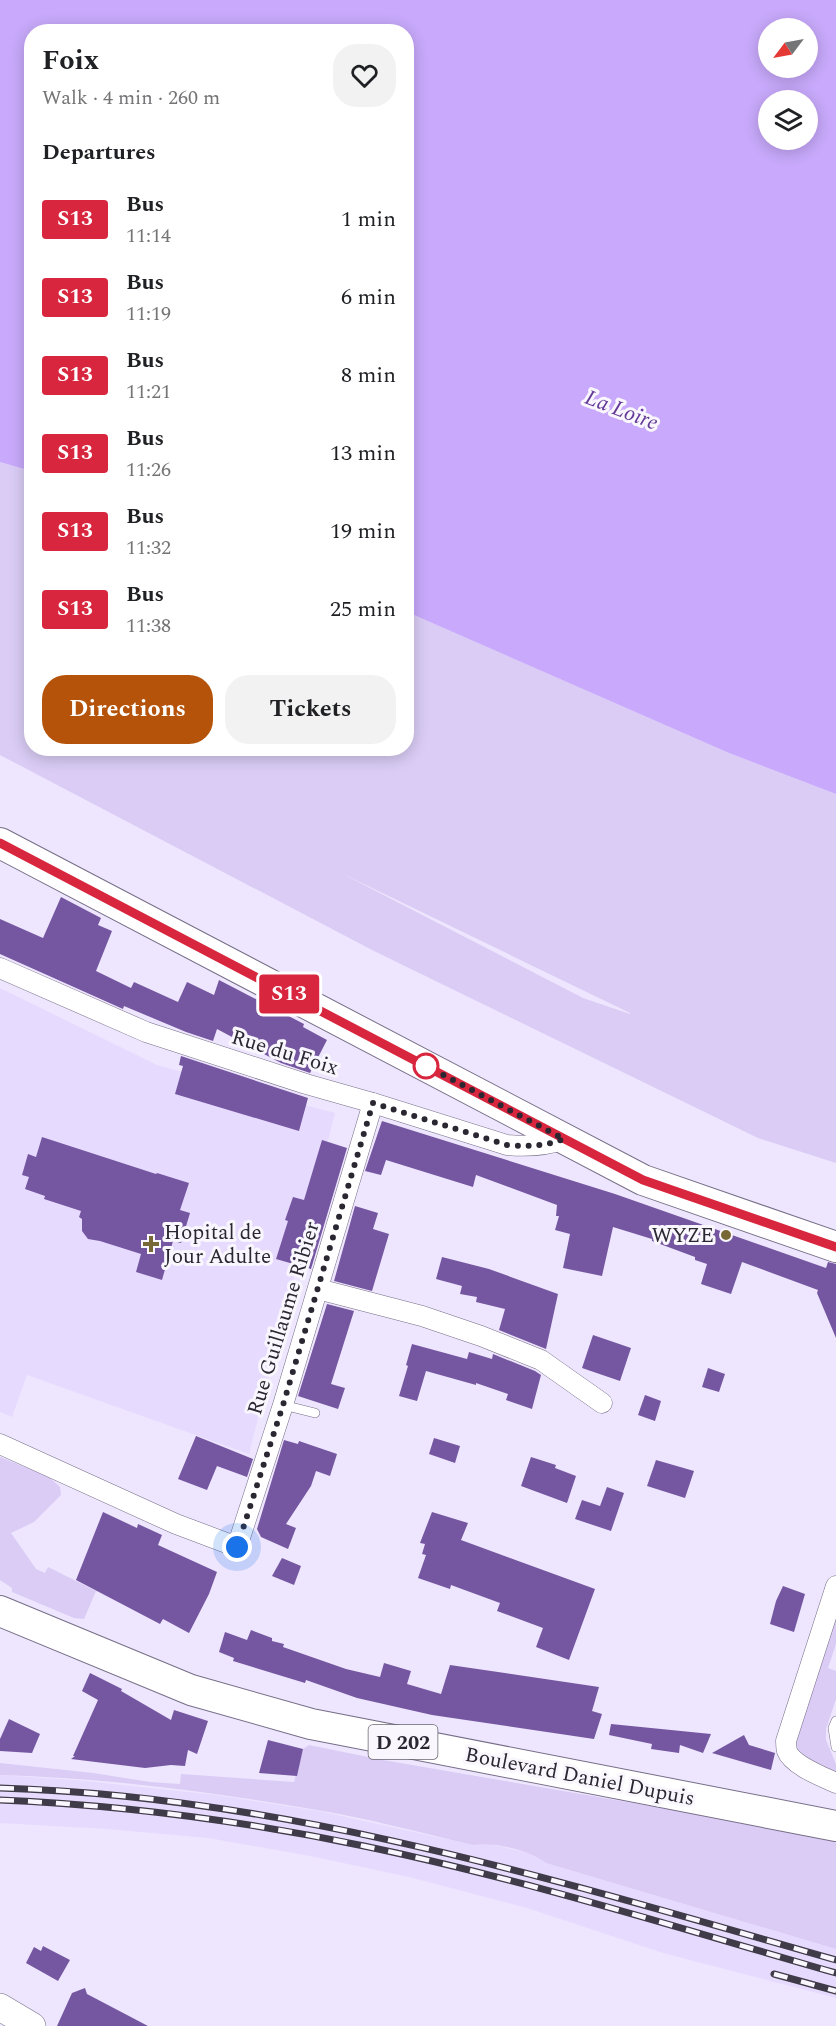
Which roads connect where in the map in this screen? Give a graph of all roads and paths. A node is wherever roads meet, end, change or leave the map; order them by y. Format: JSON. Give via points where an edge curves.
{"nodes":[{"id":1,"x":0,"y":843,"type":"edge"},
{"id":2,"x":0,"y":968,"type":"edge"},
{"id":3,"x":373,"y":1103,"type":"junction"},
{"id":4,"x":564,"y":1139,"type":"junction"},
{"id":5,"x":836,"y":1247,"type":"edge"},
{"id":6,"x":318,"y":1289,"type":"junction"},
{"id":7,"x":602,"y":1403,"type":"dead end"},
{"id":8,"x":283,"y":1405,"type":"junction"},
{"id":9,"x":315,"y":1413,"type":"dead end"},
{"id":10,"x":0,"y":1444,"type":"edge"},
{"id":11,"x":836,"y":1586,"type":"edge"},
{"id":12,"x":0,"y":1611,"type":"edge"},
{"id":13,"x":836,"y":1721,"type":"edge"},
{"id":14,"x":836,"y":1747,"type":"edge"},
{"id":15,"x":836,"y":1783,"type":"edge"},
{"id":16,"x":831,"y":1823,"type":"edge"},
{"id":17,"x":0,"y":2007,"type":"edge"},
{"id":18,"x":32,"y":2026,"type":"edge"}],
"edges":[{"from":1,"to":4,"type":"main road"},
{"from":2,"to":3,"type":"street","name":"Rue du Foix","via":[[146,1032]]},
{"from":3,"to":4,"type":"street","name":"Rue du Foix","via":[[507,1145],[549,1145]]},
{"from":3,"to":6,"type":"street","name":"Rue Guillaume Ribier"},
{"from":4,"to":5,"type":"main road","via":[[643,1180]]},
{"from":6,"to":7,"type":"street","via":[[481,1335],[541,1360]]},
{"from":6,"to":8,"type":"street","name":"Rue Guillaume Ribier"},
{"from":8,"to":9,"type":"lane"},
{"from":8,"to":10,"type":"street","name":"Rue Guillaume Ribier","via":[[237,1547],[176,1524]]},
{"from":11,"to":15,"type":"street","via":[[786,1741],[794,1760]]},
{"from":12,"to":16,"type":"main road","name":"Boulevard Daniel Dupuis","number":"D 202","via":[[190,1690],[311,1724]]},
{"from":13,"to":14,"type":"lane"},
{"from":17,"to":18,"type":"street"}]}
